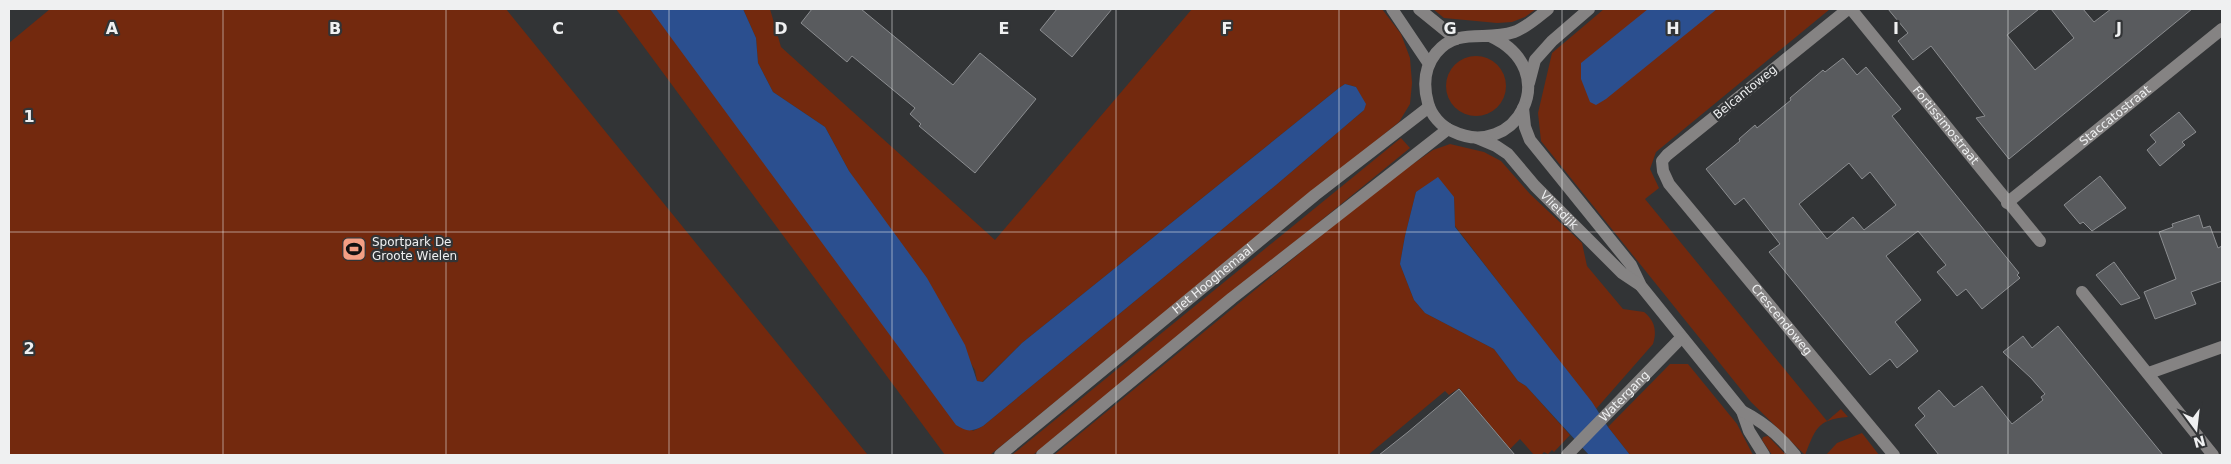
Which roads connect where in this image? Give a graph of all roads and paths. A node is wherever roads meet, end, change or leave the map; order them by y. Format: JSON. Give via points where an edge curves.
{"nodes":[{"id":1,"x":1392,"y":9,"type":"edge"},
{"id":2,"x":1419,"y":9,"type":"edge"},
{"id":3,"x":1548,"y":9,"type":"edge"},
{"id":4,"x":1589,"y":9,"type":"edge"},
{"id":5,"x":1849,"y":9,"type":"edge"},
{"id":6,"x":2222,"y":29,"type":"edge"},
{"id":7,"x":1490,"y":36,"type":"junction"},
{"id":8,"x":1456,"y":39,"type":"junction"},
{"id":9,"x":1430,"y":64,"type":"junction"},
{"id":10,"x":1528,"y":86,"type":"junction"},
{"id":11,"x":1429,"y":107,"type":"junction"},
{"id":12,"x":1523,"y":108,"type":"junction"},
{"id":13,"x":1448,"y":129,"type":"junction"},
{"id":14,"x":1476,"y":138,"type":"junction"},
{"id":15,"x":1669,"y":184,"type":"joint"},
{"id":16,"x":2007,"y":203,"type":"junction"},
{"id":17,"x":2040,"y":241,"type":"dead end"},
{"id":18,"x":1641,"y":286,"type":"junction"},
{"id":19,"x":2082,"y":292,"type":"dead end"},
{"id":20,"x":1681,"y":338,"type":"junction"},
{"id":21,"x":2222,"y":347,"type":"edge"},
{"id":22,"x":2149,"y":373,"type":"junction"},
{"id":23,"x":1742,"y":411,"type":"junction"},
{"id":24,"x":1572,"y":451,"type":"edge"},
{"id":25,"x":1000,"y":455,"type":"edge"},
{"id":26,"x":1042,"y":455,"type":"edge"},
{"id":27,"x":1764,"y":455,"type":"edge"},
{"id":28,"x":1795,"y":455,"type":"edge"},
{"id":29,"x":1894,"y":455,"type":"edge"},
{"id":30,"x":2213,"y":455,"type":"edge"}],
"edges":[{"from":1,"to":9,"type":"street"},
{"from":2,"to":8,"type":"street"},
{"from":3,"to":7,"type":"street","via":[[1514,32]]},
{"from":4,"to":10,"type":"street","via":[[1552,41],[1536,60]]},
{"from":5,"to":15,"type":"street","name":"Belcantoweg","via":[[1667,155],[1662,161]]},
{"from":5,"to":16,"type":"street","name":"Fortissimostraat"},
{"from":6,"to":16,"type":"street","name":"Staccatostraat"},
{"from":7,"to":8,"type":"street","via":[[1475,34]]},
{"from":7,"to":10,"type":"street","via":[[1515,52],[1524,66]]},
{"from":8,"to":9,"type":"street","via":[[1436,53]]},
{"from":9,"to":11,"type":"street","via":[[1425,76]]},
{"from":10,"to":12,"type":"street"},
{"from":11,"to":13,"type":"street"},
{"from":11,"to":25,"type":"street","name":"Het Hooghemaal"},
{"from":12,"to":14,"type":"street","via":[[1517,119],[1506,128],[1493,135]]},
{"from":12,"to":18,"type":"street","name":"Vlietdijk","via":[[1530,140],[1631,265]]},
{"from":13,"to":14,"type":"street","via":[[1461,136]]},
{"from":13,"to":26,"type":"street","name":"Het Hooghemaal","via":[[1232,298]]},
{"from":14,"to":18,"type":"street","name":"Vlietdijk","via":[[1508,154],[1622,274]]},
{"from":15,"to":29,"type":"street","name":"Crescendoweg"},
{"from":16,"to":17,"type":"street","name":"Fortissimostraat"},
{"from":18,"to":20,"type":"street","name":"Vlietdijk"},
{"from":19,"to":22,"type":"street"},
{"from":20,"to":23,"type":"street","name":"Vlietdijk"},
{"from":20,"to":24,"type":"street","name":"Watergang"},
{"from":21,"to":22,"type":"street"},
{"from":22,"to":30,"type":"street"},
{"from":23,"to":27,"type":"street","name":"Vlietdijk","via":[[1749,431]]},
{"from":23,"to":28,"type":"street","name":"Vlietdijk","via":[[1761,420]]}]}
